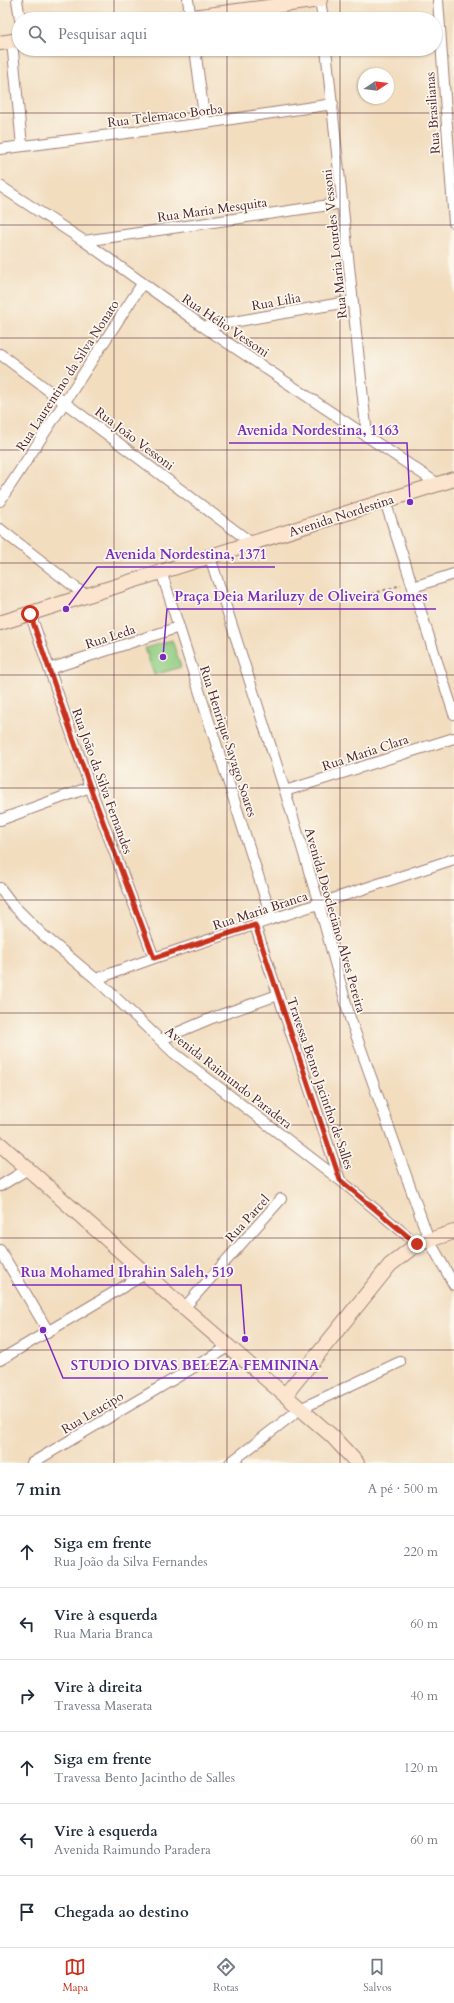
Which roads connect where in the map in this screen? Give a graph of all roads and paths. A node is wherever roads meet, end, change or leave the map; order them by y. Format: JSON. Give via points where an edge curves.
{"nodes":[{"id":1,"x":17,"y":0,"type":"edge"},
{"id":2,"x":188,"y":0,"type":"edge"},
{"id":3,"x":320,"y":0,"type":"edge"},
{"id":4,"x":438,"y":0,"type":"edge"},
{"id":5,"x":19,"y":12,"type":"edge"},
{"id":6,"x":187,"y":12,"type":"edge"},
{"id":7,"x":231,"y":12,"type":"edge"},
{"id":8,"x":322,"y":12,"type":"edge"},
{"id":9,"x":439,"y":12,"type":"edge"},
{"id":10,"x":442,"y":37,"type":"edge"},
{"id":11,"x":10,"y":41,"type":"edge"},
{"id":12,"x":196,"y":56,"type":"edge"},
{"id":13,"x":327,"y":56,"type":"edge"},
{"id":14,"x":449,"y":103,"type":"edge"},
{"id":15,"x":333,"y":104,"type":"junction"},
{"id":16,"x":205,"y":124,"type":"junction"},
{"id":17,"x":22,"y":146,"type":"junction"},
{"id":18,"x":0,"y":149,"type":"edge"},
{"id":19,"x":0,"y":186,"type":"edge"},
{"id":20,"x":343,"y":203,"type":"junction"},
{"id":21,"x":453,"y":206,"type":"edge"},
{"id":22,"x":454,"y":223,"type":"edge"},
{"id":23,"x":84,"y":241,"type":"junction"},
{"id":24,"x":142,"y":284,"type":"junction"},
{"id":25,"x":352,"y":301,"type":"junction"},
{"id":26,"x":204,"y":327,"type":"junction"},
{"id":27,"x":0,"y":354,"type":"edge"},
{"id":28,"x":65,"y":402,"type":"junction"},
{"id":29,"x":367,"y":436,"type":"junction"},
{"id":30,"x":454,"y":479,"type":"edge"},
{"id":31,"x":438,"y":484,"type":"junction"},
{"id":32,"x":385,"y":500,"type":"junction"},
{"id":33,"x":0,"y":501,"type":"edge"},
{"id":34,"x":0,"y":529,"type":"edge"},
{"id":35,"x":253,"y":544,"type":"junction"},
{"id":36,"x":210,"y":557,"type":"junction"},
{"id":37,"x":161,"y":571,"type":"junction"},
{"id":38,"x":454,"y":574,"type":"edge"},
{"id":39,"x":413,"y":585,"type":"junction"},
{"id":40,"x":85,"y":595,"type":"junction"},
{"id":41,"x":348,"y":601,"type":"dead end"},
{"id":42,"x":30,"y":614,"type":"junction"},
{"id":43,"x":0,"y":623,"type":"edge"},
{"id":44,"x":179,"y":627,"type":"junction"},
{"id":45,"x":49,"y":669,"type":"junction"},
{"id":46,"x":451,"y":696,"type":"edge"},
{"id":47,"x":454,"y":714,"type":"edge"},
{"id":48,"x":454,"y":738,"type":"edge"},
{"id":49,"x":90,"y":787,"type":"junction"},
{"id":50,"x":285,"y":791,"type":"junction"},
{"id":51,"x":0,"y":820,"type":"edge"},
{"id":52,"x":454,"y":859,"type":"edge"},
{"id":53,"x":0,"y":888,"type":"edge"},
{"id":54,"x":319,"y":904,"type":"junction"},
{"id":55,"x":272,"y":919,"type":"junction"},
{"id":56,"x":255,"y":925,"type":"junction"},
{"id":57,"x":154,"y":958,"type":"junction"},
{"id":58,"x":96,"y":979,"type":"junction"},
{"id":59,"x":278,"y":996,"type":"junction"},
{"id":60,"x":160,"y":1040,"type":"junction"},
{"id":61,"x":0,"y":1144,"type":"edge"},
{"id":62,"x":28,"y":1169,"type":"junction"},
{"id":63,"x":340,"y":1180,"type":"junction"},
{"id":64,"x":0,"y":1186,"type":"edge"},
{"id":65,"x":281,"y":1199,"type":"dead end"},
{"id":66,"x":454,"y":1232,"type":"edge"},
{"id":67,"x":423,"y":1242,"type":"junction"},
{"id":68,"x":0,"y":1250,"type":"edge"},
{"id":69,"x":145,"y":1274,"type":"junction"},
{"id":70,"x":454,"y":1285,"type":"edge"},
{"id":71,"x":184,"y":1308,"type":"junction"},
{"id":72,"x":48,"y":1331,"type":"junction"},
{"id":73,"x":228,"y":1347,"type":"junction"},
{"id":74,"x":0,"y":1360,"type":"edge"},
{"id":75,"x":400,"y":1362,"type":"dead end"},
{"id":76,"x":285,"y":1395,"type":"junction"},
{"id":77,"x":300,"y":1409,"type":"junction"},
{"id":78,"x":32,"y":1463,"type":"edge"},
{"id":79,"x":230,"y":1463,"type":"edge"},
{"id":80,"x":357,"y":1463,"type":"edge"}],
"edges":[{"from":1,"to":5,"type":"street"},
{"from":2,"to":6,"type":"street"},
{"from":3,"to":7,"type":"street"},
{"from":3,"to":8,"type":"street"},
{"from":4,"to":9,"type":"street","name":"Rua Brasilianas"},
{"from":10,"to":14,"type":"street","name":"Rua Brasilianas"},
{"from":11,"to":17,"type":"street"},
{"from":12,"to":16,"type":"street"},
{"from":13,"to":15,"type":"street","name":"Rua Maria Lourdes Vessoni"},
{"from":14,"to":21,"type":"street","name":"Rua Brasilianas"},
{"from":15,"to":16,"type":"street","name":"Rua Telemaco Borba"},
{"from":15,"to":20,"type":"street","name":"Rua Maria Lourdes Vessoni"},
{"from":16,"to":17,"type":"street","name":"Rua Telemaco Borba"},
{"from":17,"to":18,"type":"street","name":"Rua Telemaco Borba"},
{"from":19,"to":23,"type":"street","name":"Rua Hélio Vessoni"},
{"from":20,"to":23,"type":"street","name":"Rua Maria Mesquita"},
{"from":20,"to":25,"type":"street","name":"Rua Maria Lourdes Vessoni"},
{"from":21,"to":22,"type":"street","name":"Rua Brasilianas"},
{"from":23,"to":24,"type":"street","name":"Rua Hélio Vessoni"},
{"from":24,"to":26,"type":"street","name":"Rua Hélio Vessoni"},
{"from":24,"to":28,"type":"street","name":"Rua Laurentino da Silva Nonato"},
{"from":25,"to":26,"type":"street","name":"Rua Lilia"},
{"from":25,"to":29,"type":"street","name":"Rua Maria Lourdes Vessoni"},
{"from":26,"to":29,"type":"street","name":"Rua Hélio Vessoni"},
{"from":27,"to":28,"type":"street","name":"Rua João Vessoni"},
{"from":28,"to":33,"type":"street","name":"Rua Laurentino da Silva Nonato"},
{"from":28,"to":35,"type":"street","name":"Rua João Vessoni"},
{"from":29,"to":31,"type":"street","name":"Rua Hélio Vessoni"},
{"from":30,"to":31,"type":"street","name":"Avenida Nordestina"},
{"from":31,"to":32,"type":"street","name":"Avenida Nordestina"},
{"from":32,"to":35,"type":"street","name":"Avenida Nordestina"},
{"from":32,"to":39,"type":"street"},
{"from":34,"to":40,"type":"street"},
{"from":35,"to":36,"type":"street","name":"Avenida Nordestina"},
{"from":36,"to":37,"type":"street","name":"Avenida Nordestina"},
{"from":36,"to":50,"type":"street","name":"Avenida Deocleciano Alves Pereira"},
{"from":37,"to":40,"type":"street","name":"Avenida Nordestina"},
{"from":37,"to":44,"type":"street","name":"Rua Henrique Sayago Soares"},
{"from":38,"to":39,"type":"street"},
{"from":39,"to":41,"type":"path"},
{"from":39,"to":46,"type":"street"},
{"from":40,"to":42,"type":"street","name":"Avenida Nordestina"},
{"from":42,"to":43,"type":"street","name":"Avenida Nordestina"},
{"from":42,"to":45,"type":"street","name":"Rua João da Silva Fernandes"},
{"from":44,"to":45,"type":"street","name":"Rua Leda"},
{"from":44,"to":55,"type":"street","name":"Rua Henrique Sayago Soares"},
{"from":45,"to":49,"type":"street","name":"Rua João da Silva Fernandes"},
{"from":46,"to":47,"type":"street"},
{"from":48,"to":50,"type":"street","name":"Rua Maria Clara"},
{"from":49,"to":51,"type":"street"},
{"from":49,"to":57,"type":"street","name":"Rua João da Silva Fernandes"},
{"from":50,"to":54,"type":"street","name":"Avenida Deocleciano Alves Pereira"},
{"from":52,"to":54,"type":"street","name":"Rua Maria Branca"},
{"from":53,"to":58,"type":"street","name":"Avenida Raimundo Paradera","via":[[13,906],[42,934]]},
{"from":54,"to":55,"type":"street","name":"Rua Maria Branca"},
{"from":54,"to":67,"type":"street","name":"Avenida Deocleciano Alves Pereira","via":[[350,1018]]},
{"from":55,"to":56,"type":"street","name":"Rua Maria Branca"},
{"from":56,"to":57,"type":"street","name":"Rua Maria Branca"},
{"from":56,"to":59,"type":"street","name":"Travessa Bento Jacintho de Salles"},
{"from":57,"to":58,"type":"street","name":"Rua Maria Branca"},
{"from":58,"to":60,"type":"street","name":"Avenida Raimundo Paradera"},
{"from":59,"to":60,"type":"street","via":[[212,1018]]},
{"from":59,"to":63,"type":"street","name":"Travessa Bento Jacintho de Salles"},
{"from":60,"to":63,"type":"street","name":"Avenida Raimundo Paradera"},
{"from":61,"to":62,"type":"street"},
{"from":62,"to":64,"type":"street"},
{"from":62,"to":69,"type":"street"},
{"from":63,"to":67,"type":"street","name":"Avenida Raimundo Paradera"},
{"from":65,"to":71,"type":"street","name":"Rua Parcel"},
{"from":66,"to":67,"type":"street"},
{"from":67,"to":70,"type":"street","name":"Avenida Deocleciano Alves Pereira"},
{"from":67,"to":76,"type":"street","via":[[390,1265]]},
{"from":68,"to":72,"type":"street"},
{"from":69,"to":71,"type":"street"},
{"from":69,"to":72,"type":"street"},
{"from":71,"to":73,"type":"street"},
{"from":72,"to":74,"type":"street"},
{"from":73,"to":76,"type":"street"},
{"from":73,"to":78,"type":"street","name":"Rua Leucipo"},
{"from":75,"to":77,"type":"street"},
{"from":76,"to":77,"type":"street"},
{"from":77,"to":79,"type":"street"},
{"from":77,"to":80,"type":"street","via":[[332,1436]]}]}
